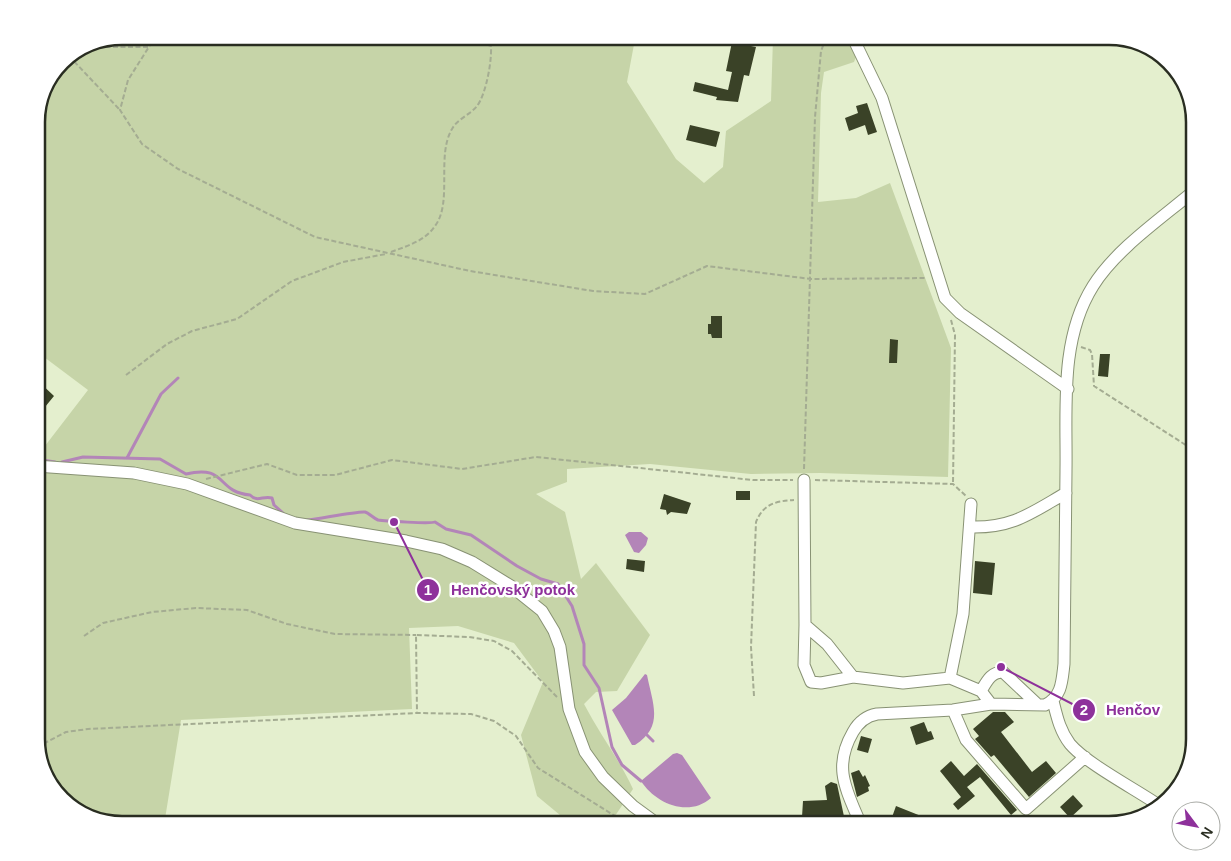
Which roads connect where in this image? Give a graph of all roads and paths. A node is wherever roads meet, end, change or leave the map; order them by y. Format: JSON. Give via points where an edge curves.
{"nodes":[{"id":1,"x":488,"y":45,"type":"edge"},
{"id":2,"x":823,"y":45,"type":"edge"},
{"id":3,"x":856,"y":45,"type":"edge"},
{"id":4,"x":104,"y":47,"type":"edge"},
{"id":5,"x":148,"y":47,"type":"joint"},
{"id":6,"x":492,"y":47,"type":"joint"},
{"id":7,"x":75,"y":62,"type":"edge"},
{"id":8,"x":120,"y":110,"type":"junction"},
{"id":9,"x":1186,"y":198,"type":"edge"},
{"id":10,"x":389,"y":253,"type":"junction"},
{"id":11,"x":938,"y":278,"type":"junction"},
{"id":12,"x":811,"y":279,"type":"junction"},
{"id":13,"x":950,"y":317,"type":"dead end"},
{"id":14,"x":1071,"y":345,"type":"junction"},
{"id":15,"x":126,"y":374,"type":"dead end"},
{"id":16,"x":1068,"y":389,"type":"junction"},
{"id":17,"x":1186,"y":445,"type":"edge"},
{"id":18,"x":45,"y":467,"type":"edge"},
{"id":19,"x":639,"y":468,"type":"dead end"},
{"id":20,"x":205,"y":479,"type":"dead end"},
{"id":21,"x":804,"y":480,"type":"joint"},
{"id":22,"x":1066,"y":493,"type":"junction"},
{"id":23,"x":804,"y":500,"type":"junction"},
{"id":24,"x":971,"y":504,"type":"joint"},
{"id":25,"x":971,"y":527,"type":"junction"},
{"id":26,"x":805,"y":625,"type":"junction"},
{"id":27,"x":416,"y":635,"type":"junction"},
{"id":28,"x":84,"y":636,"type":"dead end"},
{"id":29,"x":853,"y":677,"type":"junction"},
{"id":30,"x":950,"y":678,"type":"junction"},
{"id":31,"x":981,"y":691,"type":"junction"},
{"id":32,"x":754,"y":696,"type":"dead end"},
{"id":33,"x":1053,"y":701,"type":"junction"},
{"id":34,"x":1036,"y":703,"type":"junction"},
{"id":35,"x":991,"y":704,"type":"junction"},
{"id":36,"x":570,"y":709,"type":"junction"},
{"id":37,"x":953,"y":710,"type":"junction"},
{"id":38,"x":417,"y":713,"type":"junction"},
{"id":39,"x":45,"y":743,"type":"edge"},
{"id":40,"x":1085,"y":757,"type":"junction"},
{"id":41,"x":1153,"y":802,"type":"edge"},
{"id":42,"x":615,"y":816,"type":"edge"},
{"id":43,"x":646,"y":816,"type":"edge"},
{"id":44,"x":858,"y":816,"type":"edge"}],
"edges":[{"from":1,"to":6,"type":"path"},
{"from":2,"to":12,"type":"path","via":[[815,117]]},
{"from":3,"to":11,"type":"street","via":[[882,98]]},
{"from":4,"to":5,"type":"path"},
{"from":5,"to":8,"type":"path","via":[[128,80]]},
{"from":6,"to":10,"type":"path","via":[[488,76],[477,106],[451,130],[443,173],[444,195],[436,225],[425,237]]},
{"from":7,"to":8,"type":"path"},
{"from":8,"to":10,"type":"path","via":[[142,144],[178,169],[315,236]]},
{"from":9,"to":14,"type":"street","via":[[1104,270],[1083,306]]},
{"from":10,"to":12,"type":"path","via":[[470,271],[593,291],[645,294],[707,266]]},
{"from":10,"to":15,"type":"path","via":[[343,262],[292,281],[237,319],[192,331],[167,344]]},
{"from":11,"to":12,"type":"path"},
{"from":11,"to":16,"type":"street","via":[[945,298],[960,313]]},
{"from":12,"to":21,"type":"path"},
{"from":13,"to":24,"type":"path","via":[[955,335],[953,484],[963,491]]},
{"from":14,"to":16,"type":"street"},
{"from":14,"to":17,"type":"path","via":[[1085,347],[1092,354],[1094,386]]},
{"from":16,"to":22,"type":"street"},
{"from":18,"to":36,"type":"street","via":[[134,473],[187,484],[295,523],[406,541],[442,549],[472,562],[511,586],[542,611],[560,647]]},
{"from":19,"to":20,"type":"path","via":[[536,457],[462,468],[392,460],[335,475],[297,475],[267,464]]},
{"from":21,"to":23,"type":"street"},
{"from":22,"to":25,"type":"street","via":[[1010,524],[994,528]]},
{"from":22,"to":33,"type":"street","via":[[1064,664],[1062,685]]},
{"from":23,"to":26,"type":"street"},
{"from":23,"to":32,"type":"path","via":[[780,500],[767,506],[756,522],[751,646]]},
{"from":24,"to":25,"type":"street"},
{"from":25,"to":30,"type":"street","via":[[963,614]]},
{"from":26,"to":29,"type":"street","via":[[827,644]]},
{"from":26,"to":29,"type":"street","via":[[804,665],[811,682]]},
{"from":27,"to":28,"type":"path","via":[[335,634],[287,624],[247,610],[196,608],[152,612],[103,623]]},
{"from":27,"to":36,"type":"path","via":[[494,641],[512,651]]},
{"from":27,"to":38,"type":"path"},
{"from":29,"to":30,"type":"street","via":[[903,683]]},
{"from":30,"to":31,"type":"street"},
{"from":31,"to":34,"type":"street","via":[[992,675],[1003,672]]},
{"from":31,"to":35,"type":"street"},
{"from":33,"to":34,"type":"street","via":[[1045,705]]},
{"from":33,"to":40,"type":"street","via":[[1061,728]]},
{"from":34,"to":35,"type":"street"},
{"from":35,"to":37,"type":"street"},
{"from":36,"to":43,"type":"street","via":[[585,752],[603,778]]},
{"from":37,"to":40,"type":"street","via":[[966,740],[1026,809]]},
{"from":37,"to":44,"type":"street","via":[[870,715],[857,725],[846,745],[841,767]]},
{"from":38,"to":39,"type":"path","via":[[88,729],[66,732]]},
{"from":38,"to":42,"type":"path","via":[[471,714],[494,721],[516,736],[538,768]]},
{"from":40,"to":41,"type":"street"}]}
